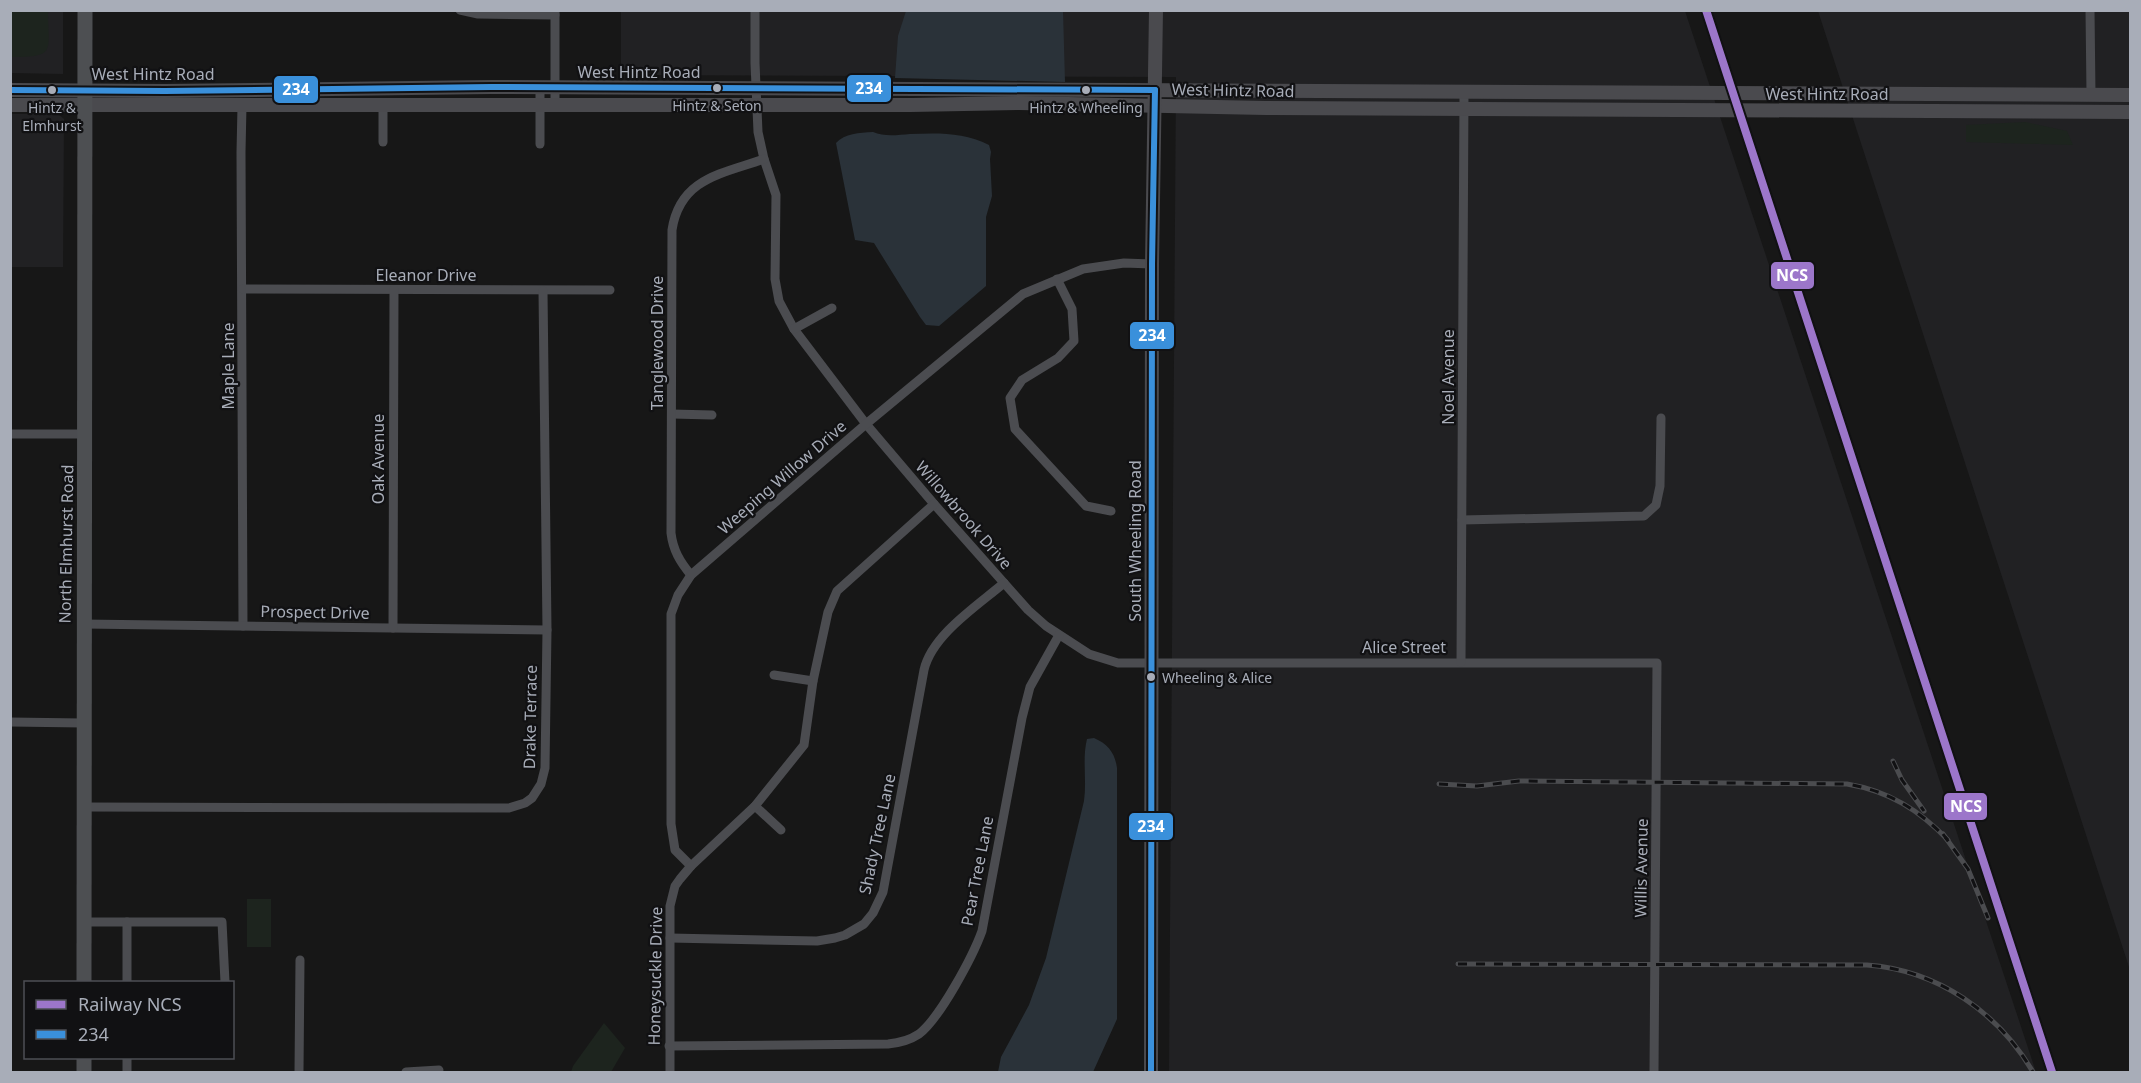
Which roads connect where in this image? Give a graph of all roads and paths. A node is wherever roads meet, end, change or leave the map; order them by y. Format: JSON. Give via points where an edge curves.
{"nodes":[{"id":1,"x":85,"y":10,"type":"edge"},
{"id":2,"x":460,"y":10,"type":"edge"},
{"id":3,"x":755,"y":10,"type":"edge"},
{"id":4,"x":1156,"y":10,"type":"edge"},
{"id":5,"x":2090,"y":10,"type":"edge"},
{"id":6,"x":555,"y":13,"type":"edge"},
{"id":7,"x":540,"y":88,"type":"junction"},
{"id":8,"x":554,"y":88,"type":"junction"},
{"id":9,"x":756,"y":89,"type":"junction"},
{"id":10,"x":10,"y":90,"type":"edge"},
{"id":11,"x":1155,"y":90,"type":"junction"},
{"id":12,"x":1464,"y":93,"type":"junction"},
{"id":13,"x":2091,"y":94,"type":"junction"},
{"id":14,"x":2130,"y":95,"type":"edge"},
{"id":15,"x":84,"y":98,"type":"junction"},
{"id":16,"x":540,"y":104,"type":"junction"},
{"id":17,"x":555,"y":104,"type":"junction"},
{"id":18,"x":756,"y":104,"type":"junction"},
{"id":19,"x":10,"y":105,"type":"edge"},
{"id":20,"x":383,"y":105,"type":"junction"},
{"id":21,"x":1155,"y":105,"type":"junction"},
{"id":22,"x":242,"y":106,"type":"junction"},
{"id":23,"x":1464,"y":108,"type":"junction"},
{"id":24,"x":2130,"y":112,"type":"edge"},
{"id":25,"x":383,"y":142,"type":"dead end"},
{"id":26,"x":540,"y":144,"type":"dead end"},
{"id":27,"x":764,"y":159,"type":"junction"},
{"id":28,"x":1152,"y":264,"type":"junction"},
{"id":29,"x":1056,"y":279,"type":"junction"},
{"id":30,"x":243,"y":289,"type":"junction"},
{"id":31,"x":394,"y":290,"type":"junction"},
{"id":32,"x":610,"y":290,"type":"dead end"},
{"id":33,"x":543,"y":291,"type":"junction"},
{"id":34,"x":832,"y":308,"type":"dead end"},
{"id":35,"x":794,"y":329,"type":"junction"},
{"id":36,"x":672,"y":414,"type":"junction"},
{"id":37,"x":712,"y":415,"type":"dead end"},
{"id":38,"x":1660,"y":418,"type":"dead end"},
{"id":39,"x":866,"y":424,"type":"junction"},
{"id":40,"x":10,"y":434,"type":"edge"},
{"id":41,"x":85,"y":434,"type":"junction"},
{"id":42,"x":934,"y":504,"type":"junction"},
{"id":43,"x":1111,"y":511,"type":"dead end"},
{"id":44,"x":1462,"y":520,"type":"junction"},
{"id":45,"x":691,"y":575,"type":"junction"},
{"id":46,"x":1004,"y":583,"type":"junction"},
{"id":47,"x":83,"y":624,"type":"junction"},
{"id":48,"x":243,"y":626,"type":"junction"},
{"id":49,"x":393,"y":628,"type":"junction"},
{"id":50,"x":547,"y":630,"type":"junction"},
{"id":51,"x":1059,"y":635,"type":"junction"},
{"id":52,"x":1461,"y":662,"type":"junction"},
{"id":53,"x":1152,"y":663,"type":"junction"},
{"id":54,"x":1657,"y":663,"type":"joint"},
{"id":55,"x":774,"y":675,"type":"dead end"},
{"id":56,"x":813,"y":681,"type":"junction"},
{"id":57,"x":10,"y":722,"type":"edge"},
{"id":58,"x":83,"y":723,"type":"junction"},
{"id":59,"x":755,"y":806,"type":"junction"},
{"id":60,"x":84,"y":807,"type":"junction"},
{"id":61,"x":781,"y":831,"type":"dead end"},
{"id":62,"x":691,"y":866,"type":"junction"},
{"id":63,"x":84,"y":922,"type":"junction"},
{"id":64,"x":127,"y":922,"type":"junction"},
{"id":65,"x":670,"y":938,"type":"junction"},
{"id":66,"x":300,"y":960,"type":"dead end"},
{"id":67,"x":84,"y":981,"type":"edge"},
{"id":68,"x":127,"y":981,"type":"edge"},
{"id":69,"x":225,"y":981,"type":"edge"},
{"id":70,"x":669,"y":1046,"type":"junction"},
{"id":71,"x":439,"y":1070,"type":"dead end"},
{"id":72,"x":299,"y":1072,"type":"edge"},
{"id":73,"x":406,"y":1072,"type":"edge"},
{"id":74,"x":670,"y":1072,"type":"edge"},
{"id":75,"x":1151,"y":1072,"type":"edge"},
{"id":76,"x":1654,"y":1072,"type":"edge"}],
"edges":[{"from":1,"to":15,"type":"main road","name":"North Elmhurst Road"},
{"from":2,"to":6,"type":"street","via":[[478,14]]},
{"from":3,"to":9,"type":"street","name":"Willowbrook Drive"},
{"from":4,"to":11,"type":"main road","name":"South Wheeling Road"},
{"from":5,"to":13,"type":"street"},
{"from":6,"to":8,"type":"street"},
{"from":7,"to":8,"type":"main road","name":"West Hintz Road"},
{"from":7,"to":15,"type":"main road","name":"West Hintz Road"},
{"from":7,"to":16,"type":"street"},
{"from":8,"to":9,"type":"main road","name":"West Hintz Road"},
{"from":8,"to":17,"type":"street"},
{"from":9,"to":11,"type":"main road","name":"West Hintz Road"},
{"from":9,"to":18,"type":"street","name":"Willowbrook Drive"},
{"from":10,"to":15,"type":"main road","name":"West Hintz Road"},
{"from":11,"to":12,"type":"main road","name":"West Hintz Road"},
{"from":11,"to":21,"type":"main road","name":"South Wheeling Road"},
{"from":12,"to":13,"type":"main road","name":"West Hintz Road"},
{"from":12,"to":23,"type":"street","name":"Noel Avenue"},
{"from":13,"to":14,"type":"main road","name":"West Hintz Road"},
{"from":15,"to":19,"type":"main road","name":"West Hintz Road"},
{"from":15,"to":22,"type":"main road","name":"West Hintz Road"},
{"from":15,"to":41,"type":"main road","name":"North Elmhurst Road"},
{"from":16,"to":17,"type":"main road","name":"West Hintz Road"},
{"from":16,"to":20,"type":"main road","name":"West Hintz Road"},
{"from":16,"to":26,"type":"street"},
{"from":17,"to":18,"type":"main road","name":"West Hintz Road"},
{"from":18,"to":21,"type":"main road","name":"West Hintz Road"},
{"from":18,"to":27,"type":"street","name":"Willowbrook Drive"},
{"from":20,"to":22,"type":"main road","name":"West Hintz Road"},
{"from":20,"to":25,"type":"street"},
{"from":21,"to":23,"type":"main road","name":"West Hintz Road"},
{"from":21,"to":28,"type":"main road","name":"South Wheeling Road"},
{"from":22,"to":30,"type":"street","name":"Maple Lane"},
{"from":23,"to":24,"type":"main road","name":"West Hintz Road"},
{"from":23,"to":44,"type":"street","name":"Noel Avenue"},
{"from":27,"to":35,"type":"street","name":"Willowbrook Drive","via":[[776,195],[775,279],[779,301]]},
{"from":27,"to":36,"type":"street","name":"Tanglewood Drive","via":[[700,182],[686,196],[674,218]]},
{"from":28,"to":29,"type":"street","name":"Weeping Willow Drive","via":[[1124,263],[1083,269]]},
{"from":28,"to":53,"type":"main road","name":"South Wheeling Road"},
{"from":29,"to":39,"type":"street","name":"Weeping Willow Drive","via":[[1023,294]]},
{"from":29,"to":43,"type":"street","via":[[1072,309],[1074,341],[1058,358],[1022,380],[1010,398],[1015,429],[1086,506]]},
{"from":30,"to":31,"type":"street","name":"Eleanor Drive"},
{"from":30,"to":48,"type":"street","name":"Maple Lane"},
{"from":31,"to":33,"type":"street","name":"Eleanor Drive"},
{"from":31,"to":49,"type":"street","name":"Oak Avenue"},
{"from":32,"to":33,"type":"street","name":"Eleanor Drive"},
{"from":33,"to":50,"type":"street","name":"Drake Terrace"},
{"from":34,"to":35,"type":"street"},
{"from":35,"to":39,"type":"street","name":"Willowbrook Drive"},
{"from":36,"to":37,"type":"street"},
{"from":36,"to":45,"type":"street","name":"Tanglewood Drive","via":[[672,543]]},
{"from":38,"to":44,"type":"street","via":[[1660,486],[1656,505],[1644,516]]},
{"from":39,"to":42,"type":"street","name":"Willowbrook Drive"},
{"from":39,"to":45,"type":"street","name":"Weeping Willow Drive"},
{"from":40,"to":41,"type":"street"},
{"from":41,"to":47,"type":"main road","name":"North Elmhurst Road"},
{"from":42,"to":46,"type":"street","name":"Willowbrook Drive"},
{"from":42,"to":56,"type":"street","name":"Honeysuckle Drive","via":[[837,591],[828,612]]},
{"from":44,"to":52,"type":"street","name":"Noel Avenue"},
{"from":45,"to":62,"type":"street","name":"Weeping Willow Drive","via":[[671,614],[671,824],[675,850]]},
{"from":46,"to":51,"type":"street","name":"Willowbrook Drive","via":[[1037,619]]},
{"from":46,"to":65,"type":"street","name":"Shady Tree Lane","via":[[940,638],[930,653],[883,892],[864,924],[845,935],[817,941]]},
{"from":47,"to":48,"type":"street","name":"Prospect Drive"},
{"from":47,"to":58,"type":"main road","name":"North Elmhurst Road"},
{"from":48,"to":49,"type":"street","name":"Prospect Drive"},
{"from":49,"to":50,"type":"street","name":"Prospect Drive"},
{"from":50,"to":60,"type":"street","name":"Drake Terrace","via":[[544,776],[532,798],[517,806]]},
{"from":51,"to":53,"type":"street","name":"Willowbrook Drive","via":[[1089,654],[1118,663]]},
{"from":51,"to":70,"type":"street","name":"Pear Tree Lane","via":[[1030,687],[976,946],[926,1027],[909,1039],[888,1044]]},
{"from":52,"to":53,"type":"street","name":"Alice Street"},
{"from":52,"to":54,"type":"street","name":"Alice Street"},
{"from":53,"to":75,"type":"main road","name":"South Wheeling Road"},
{"from":54,"to":76,"type":"street","name":"Willis Avenue"},
{"from":55,"to":56,"type":"street"},
{"from":56,"to":59,"type":"street","name":"Honeysuckle Drive","via":[[804,745]]},
{"from":57,"to":58,"type":"street"},
{"from":58,"to":60,"type":"main road","name":"North Elmhurst Road"},
{"from":59,"to":61,"type":"street"},
{"from":59,"to":62,"type":"street","name":"Honeysuckle Drive"},
{"from":60,"to":63,"type":"main road","name":"North Elmhurst Road"},
{"from":62,"to":65,"type":"street","name":"Honeysuckle Drive","via":[[675,886]]},
{"from":63,"to":64,"type":"street"},
{"from":63,"to":67,"type":"main road","name":"North Elmhurst Road"},
{"from":64,"to":68,"type":"street"},
{"from":64,"to":69,"type":"street","via":[[222,922]]},
{"from":65,"to":70,"type":"street","name":"Honeysuckle Drive"},
{"from":66,"to":72,"type":"street"},
{"from":70,"to":74,"type":"street","name":"Honeysuckle Drive"},
{"from":71,"to":73,"type":"street"}]}
